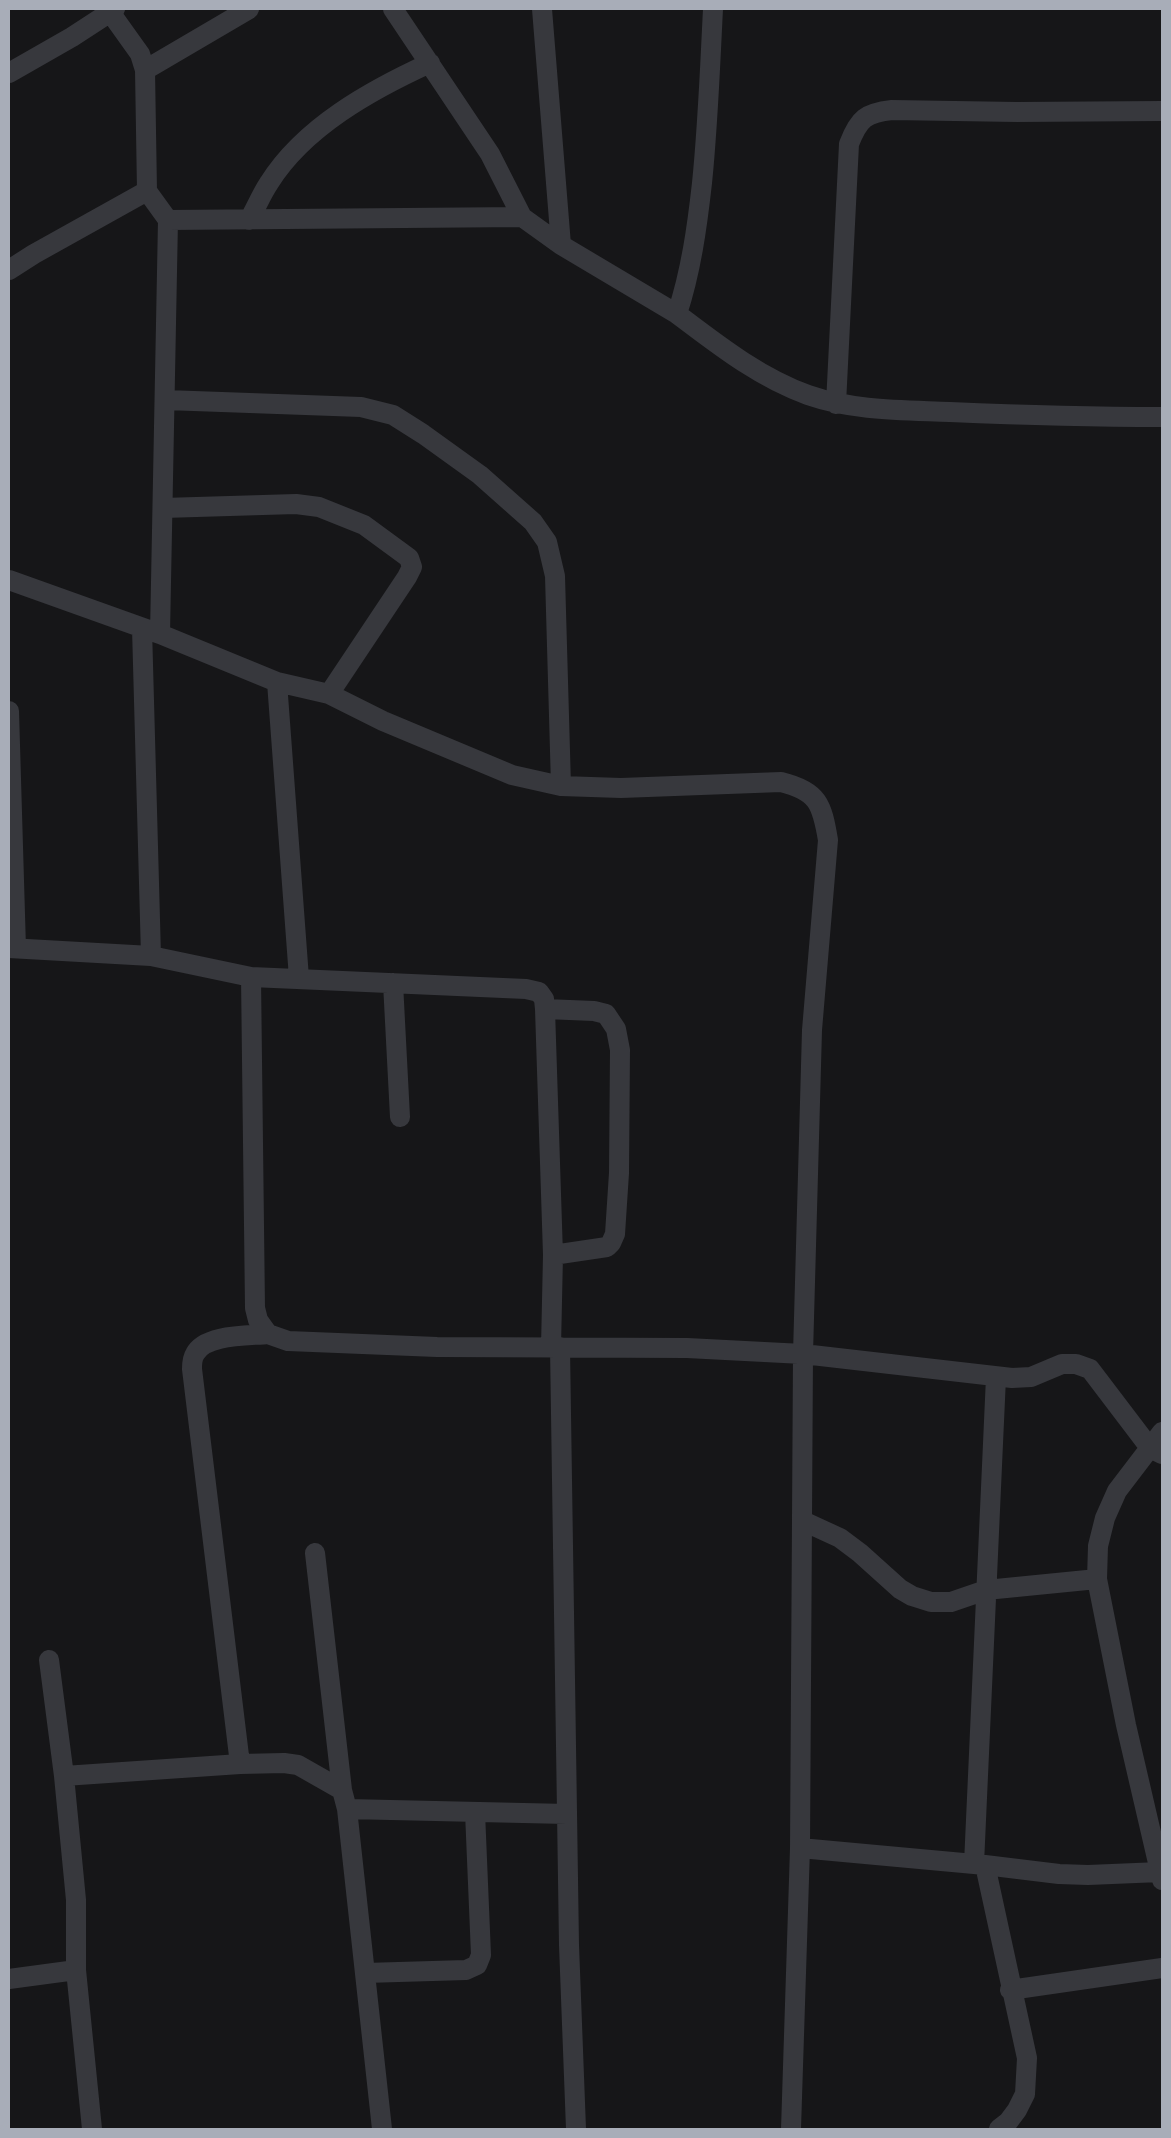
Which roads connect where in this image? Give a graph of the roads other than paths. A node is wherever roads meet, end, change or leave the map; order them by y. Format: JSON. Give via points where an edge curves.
{"nodes":[{"id":1,"x":249,"y":9,"type":"edge"},
{"id":2,"x":393,"y":9,"type":"edge"},
{"id":3,"x":542,"y":9,"type":"edge"},
{"id":4,"x":713,"y":9,"type":"edge"},
{"id":5,"x":112,"y":10,"type":"edge"},
{"id":6,"x":430,"y":63,"type":"junction"},
{"id":7,"x":145,"y":70,"type":"junction"},
{"id":8,"x":9,"y":73,"type":"edge"},
{"id":9,"x":1162,"y":112,"type":"edge"},
{"id":10,"x":147,"y":192,"type":"junction"},
{"id":11,"x":522,"y":217,"type":"junction"},
{"id":12,"x":168,"y":220,"type":"junction"},
{"id":13,"x":249,"y":220,"type":"junction"},
{"id":14,"x":561,"y":245,"type":"junction"},
{"id":15,"x":9,"y":270,"type":"edge"},
{"id":16,"x":677,"y":314,"type":"junction"},
{"id":17,"x":166,"y":400,"type":"junction"},
{"id":18,"x":836,"y":404,"type":"junction"},
{"id":19,"x":1162,"y":417,"type":"edge"},
{"id":20,"x":163,"y":508,"type":"junction"},
{"id":21,"x":9,"y":580,"type":"edge"},
{"id":22,"x":151,"y":631,"type":"junction"},
{"id":23,"x":277,"y":682,"type":"junction"},
{"id":24,"x":329,"y":694,"type":"junction"},
{"id":25,"x":9,"y":711,"type":"edge"},
{"id":26,"x":561,"y":786,"type":"junction"},
{"id":27,"x":12,"y":948,"type":"edge"},
{"id":28,"x":151,"y":956,"type":"junction"},
{"id":29,"x":251,"y":977,"type":"junction"},
{"id":30,"x":299,"y":978,"type":"junction"},
{"id":31,"x":393,"y":983,"type":"junction"},
{"id":32,"x":545,"y":1009,"type":"junction"},
{"id":33,"x":400,"y":1117,"type":"dead end"},
{"id":34,"x":553,"y":1255,"type":"junction"},
{"id":35,"x":268,"y":1334,"type":"junction"},
{"id":36,"x":555,"y":1348,"type":"junction"},
{"id":37,"x":803,"y":1354,"type":"junction"},
{"id":38,"x":996,"y":1377,"type":"junction"},
{"id":39,"x":1162,"y":1432,"type":"edge"},
{"id":40,"x":1156,"y":1451,"type":"edge"},
{"id":41,"x":803,"y":1521,"type":"junction"},
{"id":42,"x":315,"y":1552,"type":"dead end"},
{"id":43,"x":1097,"y":1579,"type":"junction"},
{"id":44,"x":986,"y":1590,"type":"junction"},
{"id":45,"x":49,"y":1660,"type":"dead end"},
{"id":46,"x":240,"y":1764,"type":"junction"},
{"id":47,"x":64,"y":1776,"type":"junction"},
{"id":48,"x":344,"y":1799,"type":"junction"},
{"id":49,"x":475,"y":1812,"type":"junction"},
{"id":50,"x":567,"y":1814,"type":"junction"},
{"id":51,"x":800,"y":1848,"type":"junction"},
{"id":52,"x":979,"y":1864,"type":"junction"},
{"id":53,"x":1161,"y":1876,"type":"edge"},
{"id":54,"x":1162,"y":1968,"type":"edge"},
{"id":55,"x":76,"y":1970,"type":"junction"},
{"id":56,"x":364,"y":1973,"type":"junction"},
{"id":57,"x":9,"y":1979,"type":"edge"},
{"id":58,"x":1010,"y":1990,"type":"junction"},
{"id":59,"x":92,"y":2129,"type":"edge"},
{"id":60,"x":382,"y":2129,"type":"edge"},
{"id":61,"x":576,"y":2129,"type":"edge"},
{"id":62,"x":791,"y":2129,"type":"edge"},
{"id":63,"x":999,"y":2129,"type":"edge"}],
"edges":[{"from":1,"to":7,"type":"street"},
{"from":2,"to":6,"type":"street"},
{"from":3,"to":14,"type":"street"},
{"from":4,"to":16,"type":"street","via":[[708,124],[695,242]]},
{"from":5,"to":7,"type":"street","via":[[140,54]]},
{"from":5,"to":8,"type":"street"},
{"from":6,"to":11,"type":"street","via":[[490,154]]},
{"from":6,"to":13,"type":"street","via":[[357,100],[330,120],[284,162]]},
{"from":7,"to":10,"type":"street"},
{"from":9,"to":18,"type":"street","via":[[892,110],[874,112],[865,117],[856,127],[849,144]]},
{"from":10,"to":12,"type":"street"},
{"from":10,"to":15,"type":"street"},
{"from":11,"to":13,"type":"street"},
{"from":11,"to":14,"type":"street"},
{"from":12,"to":13,"type":"street"},
{"from":12,"to":17,"type":"street"},
{"from":14,"to":16,"type":"street"},
{"from":16,"to":18,"type":"street","via":[[769,378]]},
{"from":17,"to":20,"type":"street"},
{"from":17,"to":26,"type":"street","via":[[361,407],[393,415],[480,475],[533,522],[547,542],[555,576]]},
{"from":18,"to":19,"type":"street","via":[[871,409]]},
{"from":20,"to":22,"type":"street"},
{"from":20,"to":24,"type":"street","via":[[296,504],[319,508],[364,525],[409,558],[412,567],[407,577]]},
{"from":21,"to":22,"type":"street"},
{"from":22,"to":23,"type":"street"},
{"from":22,"to":28,"type":"street"},
{"from":23,"to":24,"type":"street"},
{"from":23,"to":30,"type":"street"},
{"from":24,"to":26,"type":"street","via":[[484,765]]},
{"from":25,"to":27,"type":"street"},
{"from":26,"to":37,"type":"street","via":[[677,787],[781,782],[800,787],[816,800],[824,816],[828,840],[812,1030]]},
{"from":27,"to":28,"type":"street"},
{"from":28,"to":29,"type":"street"},
{"from":29,"to":30,"type":"street"},
{"from":29,"to":35,"type":"street","via":[[254,1286],[258,1320]]},
{"from":30,"to":31,"type":"street"},
{"from":31,"to":32,"type":"street","via":[[526,988],[539,992]]},
{"from":31,"to":33,"type":"street"},
{"from":32,"to":34,"type":"street"},
{"from":32,"to":34,"type":"street","via":[[606,1014],[616,1028],[620,1050],[615,1234],[607,1247]]},
{"from":34,"to":36,"type":"street"},
{"from":35,"to":36,"type":"street","via":[[288,1341]]},
{"from":35,"to":46,"type":"street","via":[[207,1342],[195,1353],[192,1369]]},
{"from":36,"to":37,"type":"street","via":[[687,1348]]},
{"from":36,"to":50,"type":"street"},
{"from":37,"to":38,"type":"street"},
{"from":37,"to":41,"type":"street"},
{"from":38,"to":40,"type":"street","via":[[1032,1377],[1062,1364],[1090,1369]]},
{"from":38,"to":44,"type":"street"},
{"from":39,"to":40,"type":"street"},
{"from":40,"to":43,"type":"street","via":[[1117,1491],[1105,1518],[1098,1546]]},
{"from":41,"to":44,"type":"street","via":[[840,1538],[912,1596],[931,1602],[951,1602]]},
{"from":41,"to":51,"type":"street"},
{"from":42,"to":48,"type":"street"},
{"from":43,"to":44,"type":"street"},
{"from":43,"to":53,"type":"street"},
{"from":44,"to":52,"type":"street"},
{"from":45,"to":47,"type":"street"},
{"from":46,"to":47,"type":"street"},
{"from":46,"to":48,"type":"street","via":[[298,1765]]},
{"from":47,"to":55,"type":"street","via":[[76,1900]]},
{"from":48,"to":49,"type":"street"},
{"from":48,"to":56,"type":"street"},
{"from":49,"to":50,"type":"street"},
{"from":49,"to":56,"type":"street","via":[[481,1955],[477,1965],[466,1970]]},
{"from":50,"to":61,"type":"street"},
{"from":51,"to":52,"type":"street"},
{"from":51,"to":62,"type":"street"},
{"from":52,"to":53,"type":"street","via":[[1059,1874]]},
{"from":52,"to":58,"type":"street"},
{"from":54,"to":58,"type":"street"},
{"from":55,"to":57,"type":"street"},
{"from":55,"to":59,"type":"street"},
{"from":56,"to":60,"type":"street"},
{"from":58,"to":63,"type":"street","via":[[1027,2058],[1027,2078],[1017,2110]]}]}
